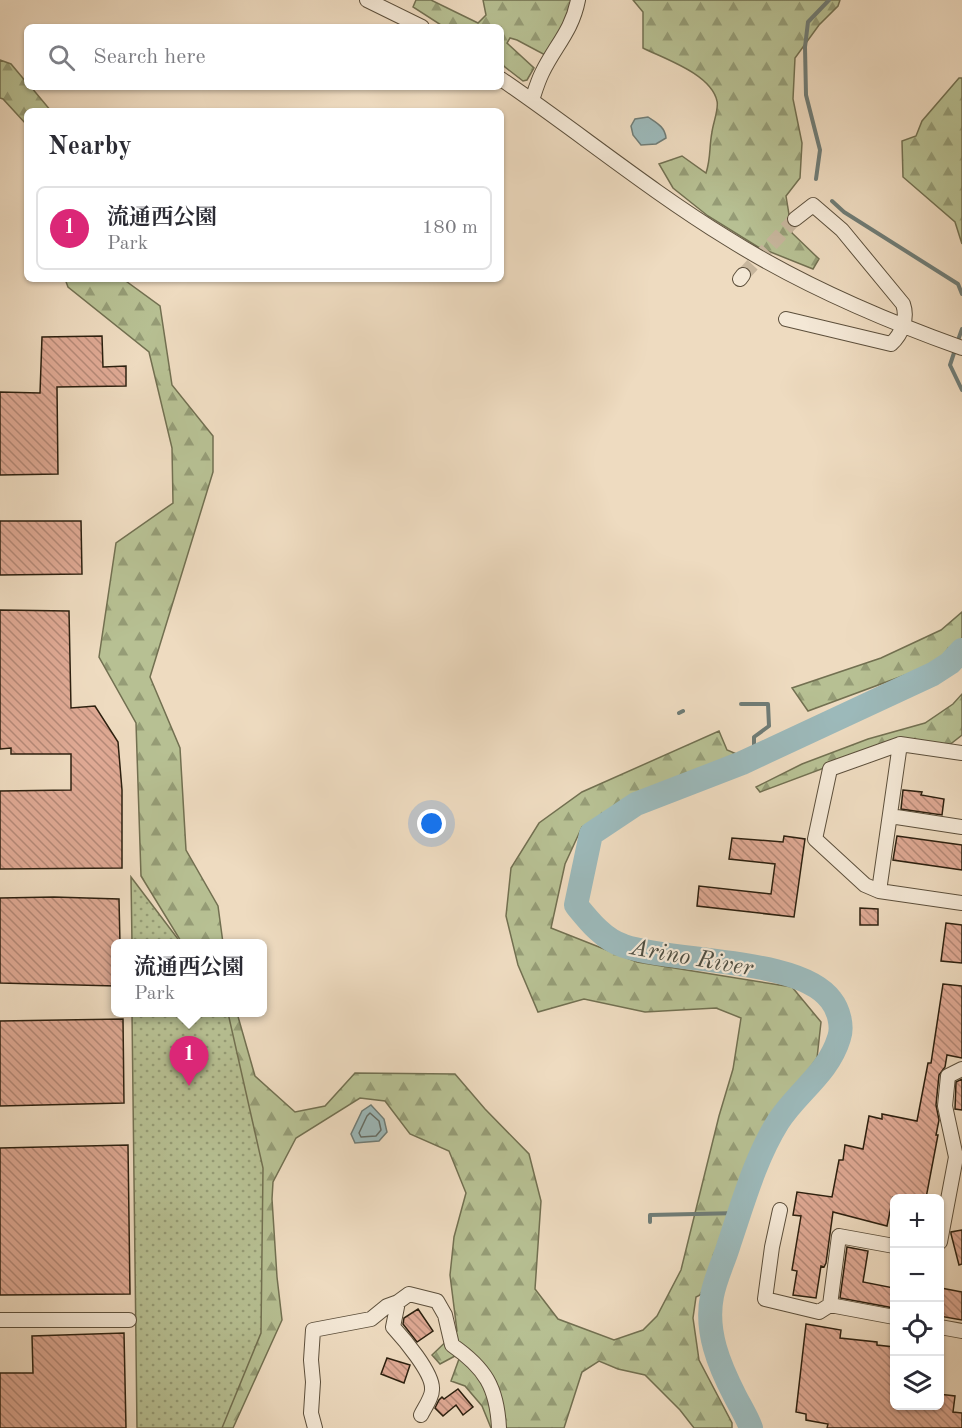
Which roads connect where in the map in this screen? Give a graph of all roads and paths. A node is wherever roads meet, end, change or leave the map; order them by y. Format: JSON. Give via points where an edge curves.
{"nodes":[{"id":1,"x":368,"y":0,"type":"edge"},
{"id":2,"x":578,"y":0,"type":"edge"},
{"id":3,"x":416,"y":24,"type":"edge"},
{"id":4,"x":504,"y":81,"type":"edge"},
{"id":5,"x":532,"y":100,"type":"junction"},
{"id":6,"x":795,"y":219,"type":"tunnel mouth"},
{"id":7,"x":786,"y":319,"type":"dead end"},
{"id":8,"x":903,"y":326,"type":"junction"},
{"id":9,"x":962,"y":348,"type":"edge"},
{"id":10,"x":900,"y":744,"type":"junction"},
{"id":11,"x":962,"y":753,"type":"edge"},
{"id":12,"x":890,"y":816,"type":"junction"},
{"id":13,"x":962,"y":827,"type":"edge"},
{"id":14,"x":879,"y":891,"type":"junction"},
{"id":15,"x":962,"y":903,"type":"edge"},
{"id":16,"x":962,"y":1069,"type":"edge"},
{"id":17,"x":959,"y":1157,"type":"edge"},
{"id":18,"x":780,"y":1210,"type":"dead end"},
{"id":19,"x":944,"y":1221,"type":"edge"},
{"id":20,"x":890,"y":1245,"type":"edge"},
{"id":21,"x":398,"y":1302,"type":"junction"},
{"id":22,"x":830,"y":1305,"type":"junction"},
{"id":23,"x":890,"y":1316,"type":"edge"},
{"id":24,"x":0,"y":1320,"type":"edge"},
{"id":25,"x":129,"y":1320,"type":"dead end"},
{"id":26,"x":944,"y":1328,"type":"edge"},
{"id":27,"x":962,"y":1331,"type":"edge"},
{"id":28,"x":421,"y":1415,"type":"dead end"},
{"id":29,"x":315,"y":1428,"type":"edge"},
{"id":30,"x":499,"y":1428,"type":"edge"}],
"edges":[{"from":1,"to":3,"type":"street"},
{"from":2,"to":5,"type":"street","via":[[565,37],[542,73]]},
{"from":4,"to":5,"type":"street"},
{"from":5,"to":8,"type":"street","via":[[727,238],[814,285]]},
{"from":6,"to":8,"type":"street","via":[[813,205],[842,230],[903,304]]},
{"from":7,"to":8,"type":"street","via":[[891,344]]},
{"from":8,"to":9,"type":"street"},
{"from":10,"to":11,"type":"street"},
{"from":10,"to":12,"type":"street"},
{"from":10,"to":14,"type":"street","via":[[830,769],[815,839],[865,885]]},
{"from":12,"to":13,"type":"street"},
{"from":12,"to":14,"type":"street"},
{"from":14,"to":15,"type":"street"},
{"from":16,"to":17,"type":"street","via":[[948,1076],[945,1106]]},
{"from":17,"to":19,"type":"street"},
{"from":18,"to":22,"type":"street","via":[[765,1299],[819,1312]]},
{"from":20,"to":22,"type":"street","via":[[839,1236]]},
{"from":21,"to":28,"type":"street","via":[[393,1327],[430,1377],[433,1390]]},
{"from":21,"to":29,"type":"street","via":[[371,1319],[313,1330],[311,1413]]},
{"from":21,"to":30,"type":"street","via":[[409,1294],[436,1301],[445,1315],[452,1345],[474,1360],[493,1388]]},
{"from":22,"to":23,"type":"street"},
{"from":24,"to":25,"type":"street"},
{"from":26,"to":27,"type":"street"}]}
